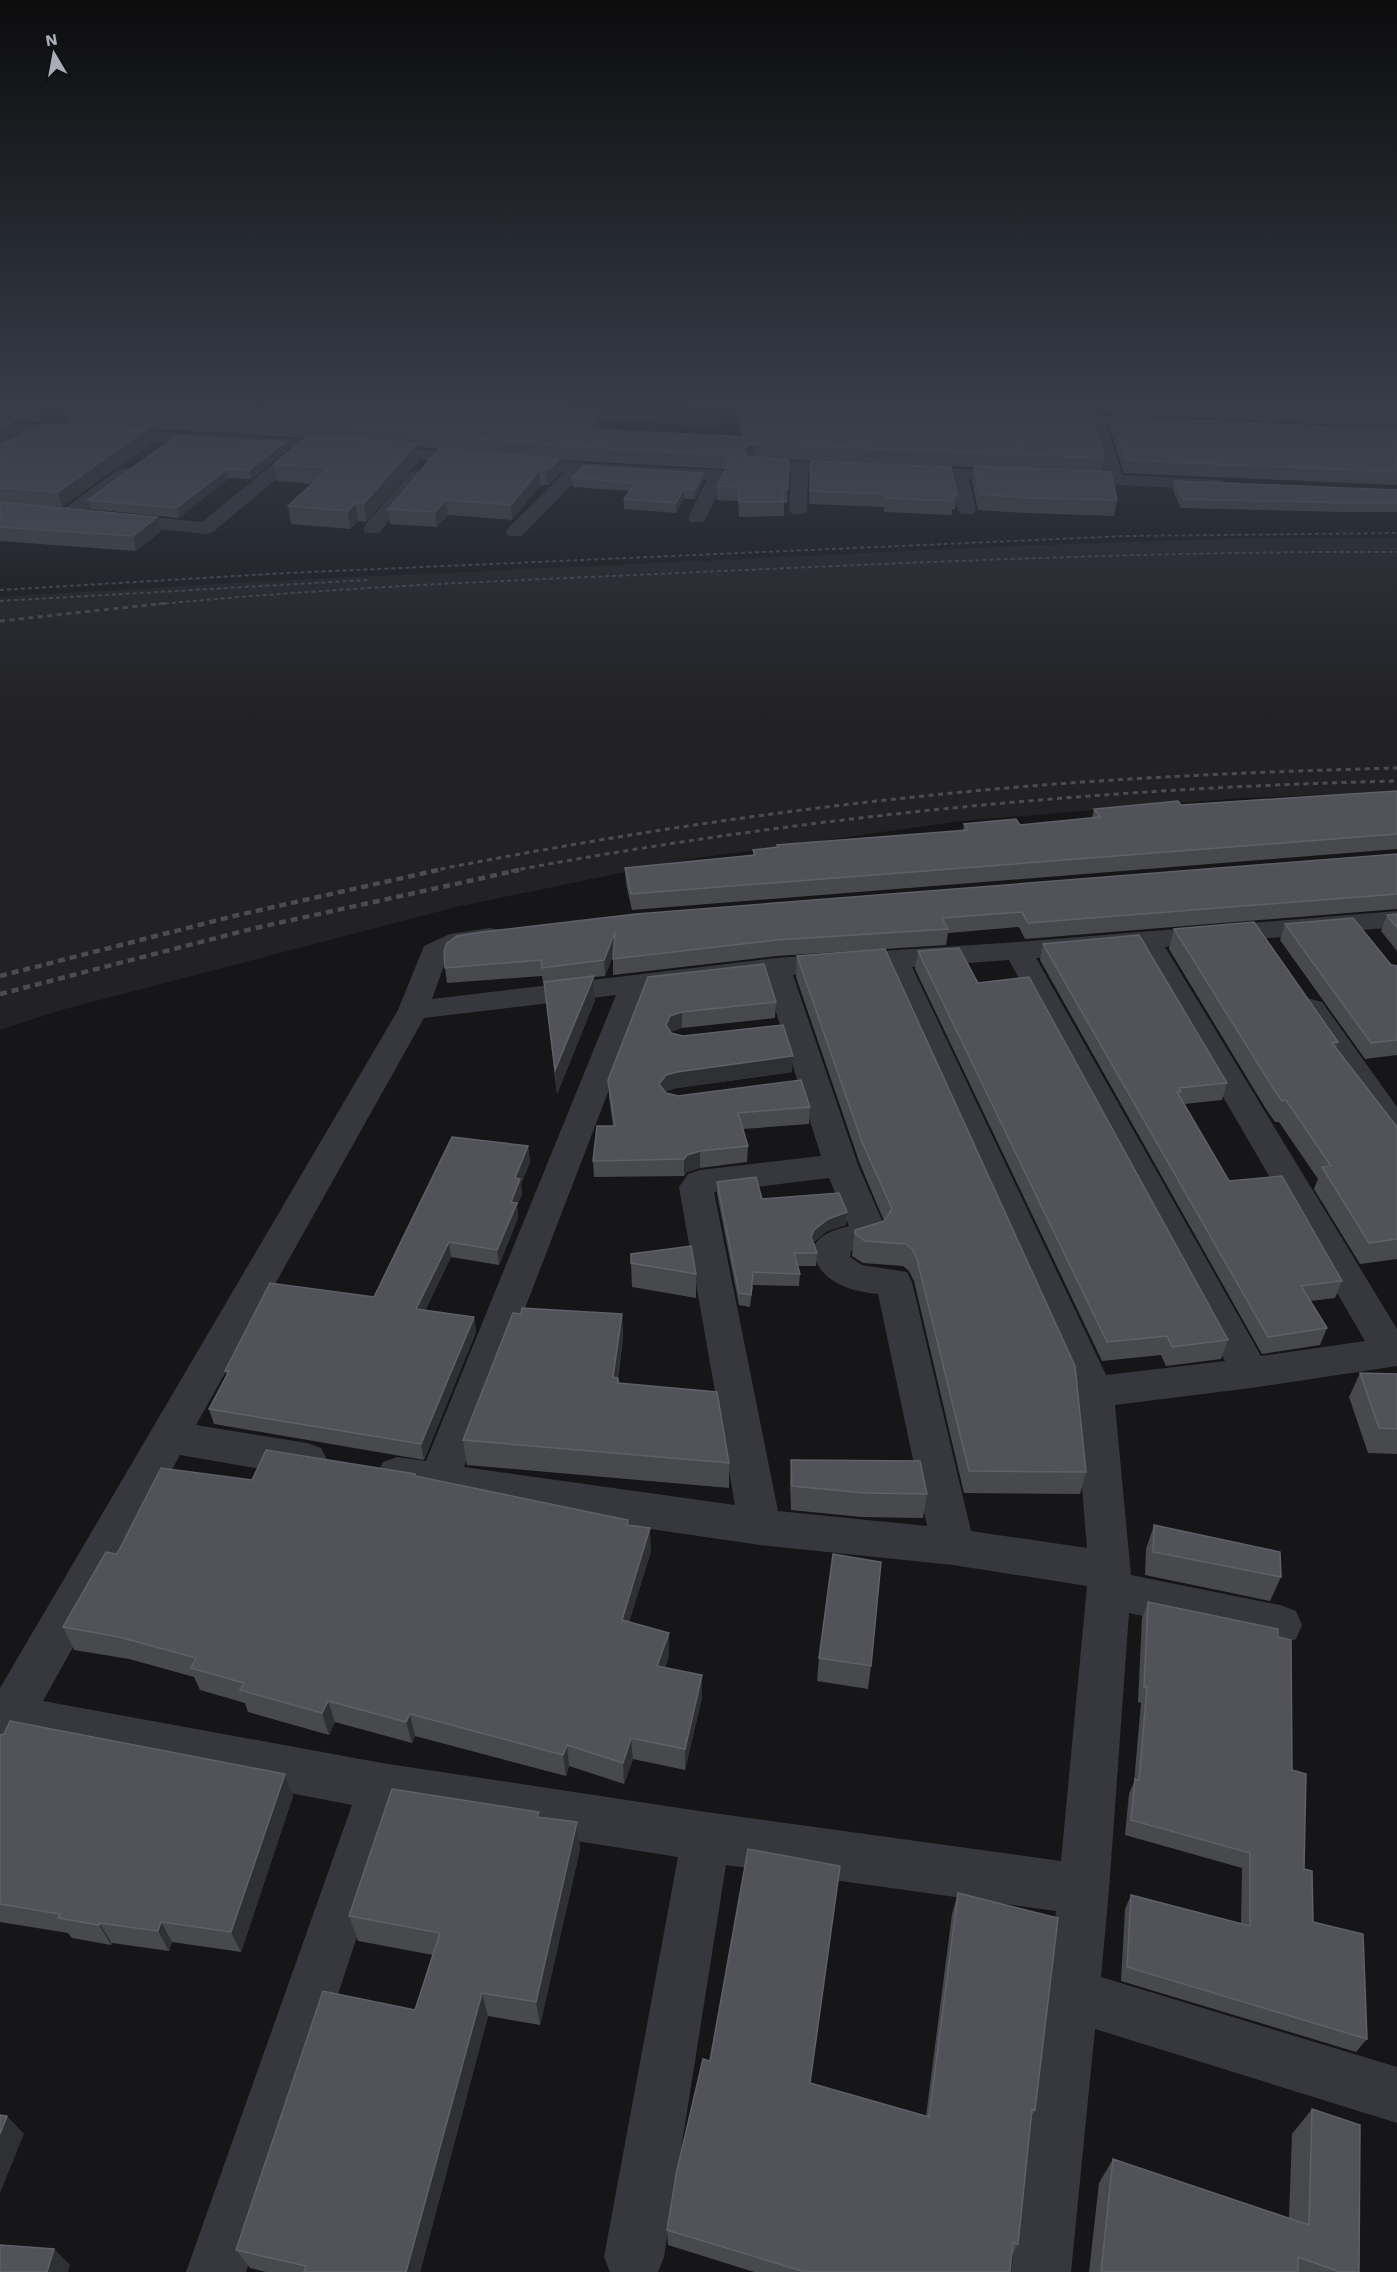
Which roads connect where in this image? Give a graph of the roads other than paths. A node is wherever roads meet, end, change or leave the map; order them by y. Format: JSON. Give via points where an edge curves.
{"nodes":[{"id":1,"x":80,"y":506,"type":"edge"},
{"id":2,"x":233,"y":506,"type":"edge"},
{"id":3,"x":392,"y":506,"type":"edge"},
{"id":4,"x":540,"y":506,"type":"edge"},
{"id":5,"x":703,"y":506,"type":"edge"},
{"id":6,"x":798,"y":506,"type":"edge"},
{"id":7,"x":966,"y":506,"type":"edge"},
{"id":8,"x":798,"y":510,"type":"dead end"},
{"id":9,"x":967,"y":510,"type":"dead end"},
{"id":10,"x":45,"y":513,"type":"edge"},
{"id":11,"x":68,"y":515,"type":"junction"},
{"id":12,"x":697,"y":518,"type":"dead end"},
{"id":13,"x":372,"y":529,"type":"dead end"},
{"id":14,"x":514,"y":532,"type":"dead end"},
{"id":15,"x":1397,"y":919,"type":"edge"},
{"id":16,"x":1356,"y":922,"type":"junction"},
{"id":17,"x":1256,"y":930,"type":"junction"},
{"id":18,"x":517,"y":933,"type":"edge"},
{"id":19,"x":1146,"y":940,"type":"junction"},
{"id":20,"x":1377,"y":948,"type":"edge"},
{"id":21,"x":1018,"y":951,"type":"junction"},
{"id":22,"x":894,"y":958,"type":"junction"},
{"id":23,"x":1276,"y":959,"type":"edge"},
{"id":24,"x":776,"y":967,"type":"junction"},
{"id":25,"x":635,"y":984,"type":"junction"},
{"id":26,"x":1297,"y":988,"type":"edge"},
{"id":27,"x":413,"y":1010,"type":"junction"},
{"id":28,"x":796,"y":1028,"type":"junction"},
{"id":29,"x":762,"y":1032,"type":"edge"},
{"id":30,"x":814,"y":1082,"type":"junction"},
{"id":31,"x":780,"y":1087,"type":"edge"},
{"id":32,"x":1397,"y":1131,"type":"edge"},
{"id":33,"x":841,"y":1165,"type":"junction"},
{"id":34,"x":1394,"y":1351,"type":"edge"},
{"id":35,"x":1251,"y":1373,"type":"junction"},
{"id":36,"x":1094,"y":1392,"type":"junction"},
{"id":37,"x":170,"y":1437,"type":"junction"},
{"id":38,"x":438,"y":1481,"type":"junction"},
{"id":39,"x":760,"y":1527,"type":"junction"},
{"id":40,"x":953,"y":1547,"type":"junction"},
{"id":41,"x":1109,"y":1580,"type":"junction"},
{"id":42,"x":1280,"y":1625,"type":"dead end"},
{"id":43,"x":3,"y":1723,"type":"edge"},
{"id":44,"x":382,"y":1787,"type":"junction"},
{"id":45,"x":706,"y":1837,"type":"junction"},
{"id":46,"x":1084,"y":1890,"type":"junction"},
{"id":47,"x":1072,"y":1995,"type":"junction"},
{"id":48,"x":1397,"y":2096,"type":"edge"},
{"id":49,"x":634,"y":2257,"type":"dead end"},
{"id":50,"x":216,"y":2272,"type":"edge"},
{"id":51,"x":1041,"y":2272,"type":"edge"}],
"edges":[{"from":1,"to":11,"type":"street"},
{"from":2,"to":11,"type":"street","via":[[206,528]]},
{"from":3,"to":13,"type":"street"},
{"from":4,"to":14,"type":"street"},
{"from":5,"to":12,"type":"street"},
{"from":6,"to":8,"type":"street"},
{"from":7,"to":9,"type":"street"},
{"from":10,"to":11,"type":"street"},
{"from":15,"to":16,"type":"street"},
{"from":16,"to":17,"type":"street"},
{"from":16,"to":20,"type":"street"},
{"from":17,"to":19,"type":"street"},
{"from":17,"to":23,"type":"street"},
{"from":18,"to":27,"type":"street","via":[[450,943],[434,952]]},
{"from":19,"to":21,"type":"street"},
{"from":19,"to":34,"type":"street"},
{"from":21,"to":22,"type":"street"},
{"from":21,"to":35,"type":"street"},
{"from":22,"to":24,"type":"street"},
{"from":22,"to":36,"type":"street"},
{"from":24,"to":25,"type":"street"},
{"from":24,"to":28,"type":"street"},
{"from":25,"to":27,"type":"street"},
{"from":25,"to":38,"type":"street"},
{"from":26,"to":32,"type":"street"},
{"from":27,"to":37,"type":"street"},
{"from":28,"to":29,"type":"street"},
{"from":28,"to":30,"type":"street"},
{"from":30,"to":31,"type":"street"},
{"from":30,"to":33,"type":"street"},
{"from":33,"to":39,"type":"street","via":[[712,1180],[696,1187]]},
{"from":33,"to":40,"type":"street","via":[[869,1232],[838,1242],[830,1249],[830,1259],[838,1270],[851,1275],[894,1282]]},
{"from":34,"to":35,"type":"street"},
{"from":35,"to":36,"type":"street"},
{"from":36,"to":41,"type":"street"},
{"from":37,"to":38,"type":"street"},
{"from":37,"to":43,"type":"street"},
{"from":38,"to":39,"type":"street"},
{"from":39,"to":40,"type":"street"},
{"from":40,"to":41,"type":"street"},
{"from":41,"to":42,"type":"street"},
{"from":41,"to":46,"type":"street"},
{"from":43,"to":44,"type":"street"},
{"from":44,"to":45,"type":"street"},
{"from":44,"to":50,"type":"street"},
{"from":45,"to":46,"type":"street"},
{"from":45,"to":49,"type":"street"},
{"from":46,"to":47,"type":"street"},
{"from":47,"to":48,"type":"street"},
{"from":47,"to":51,"type":"street"}]}
